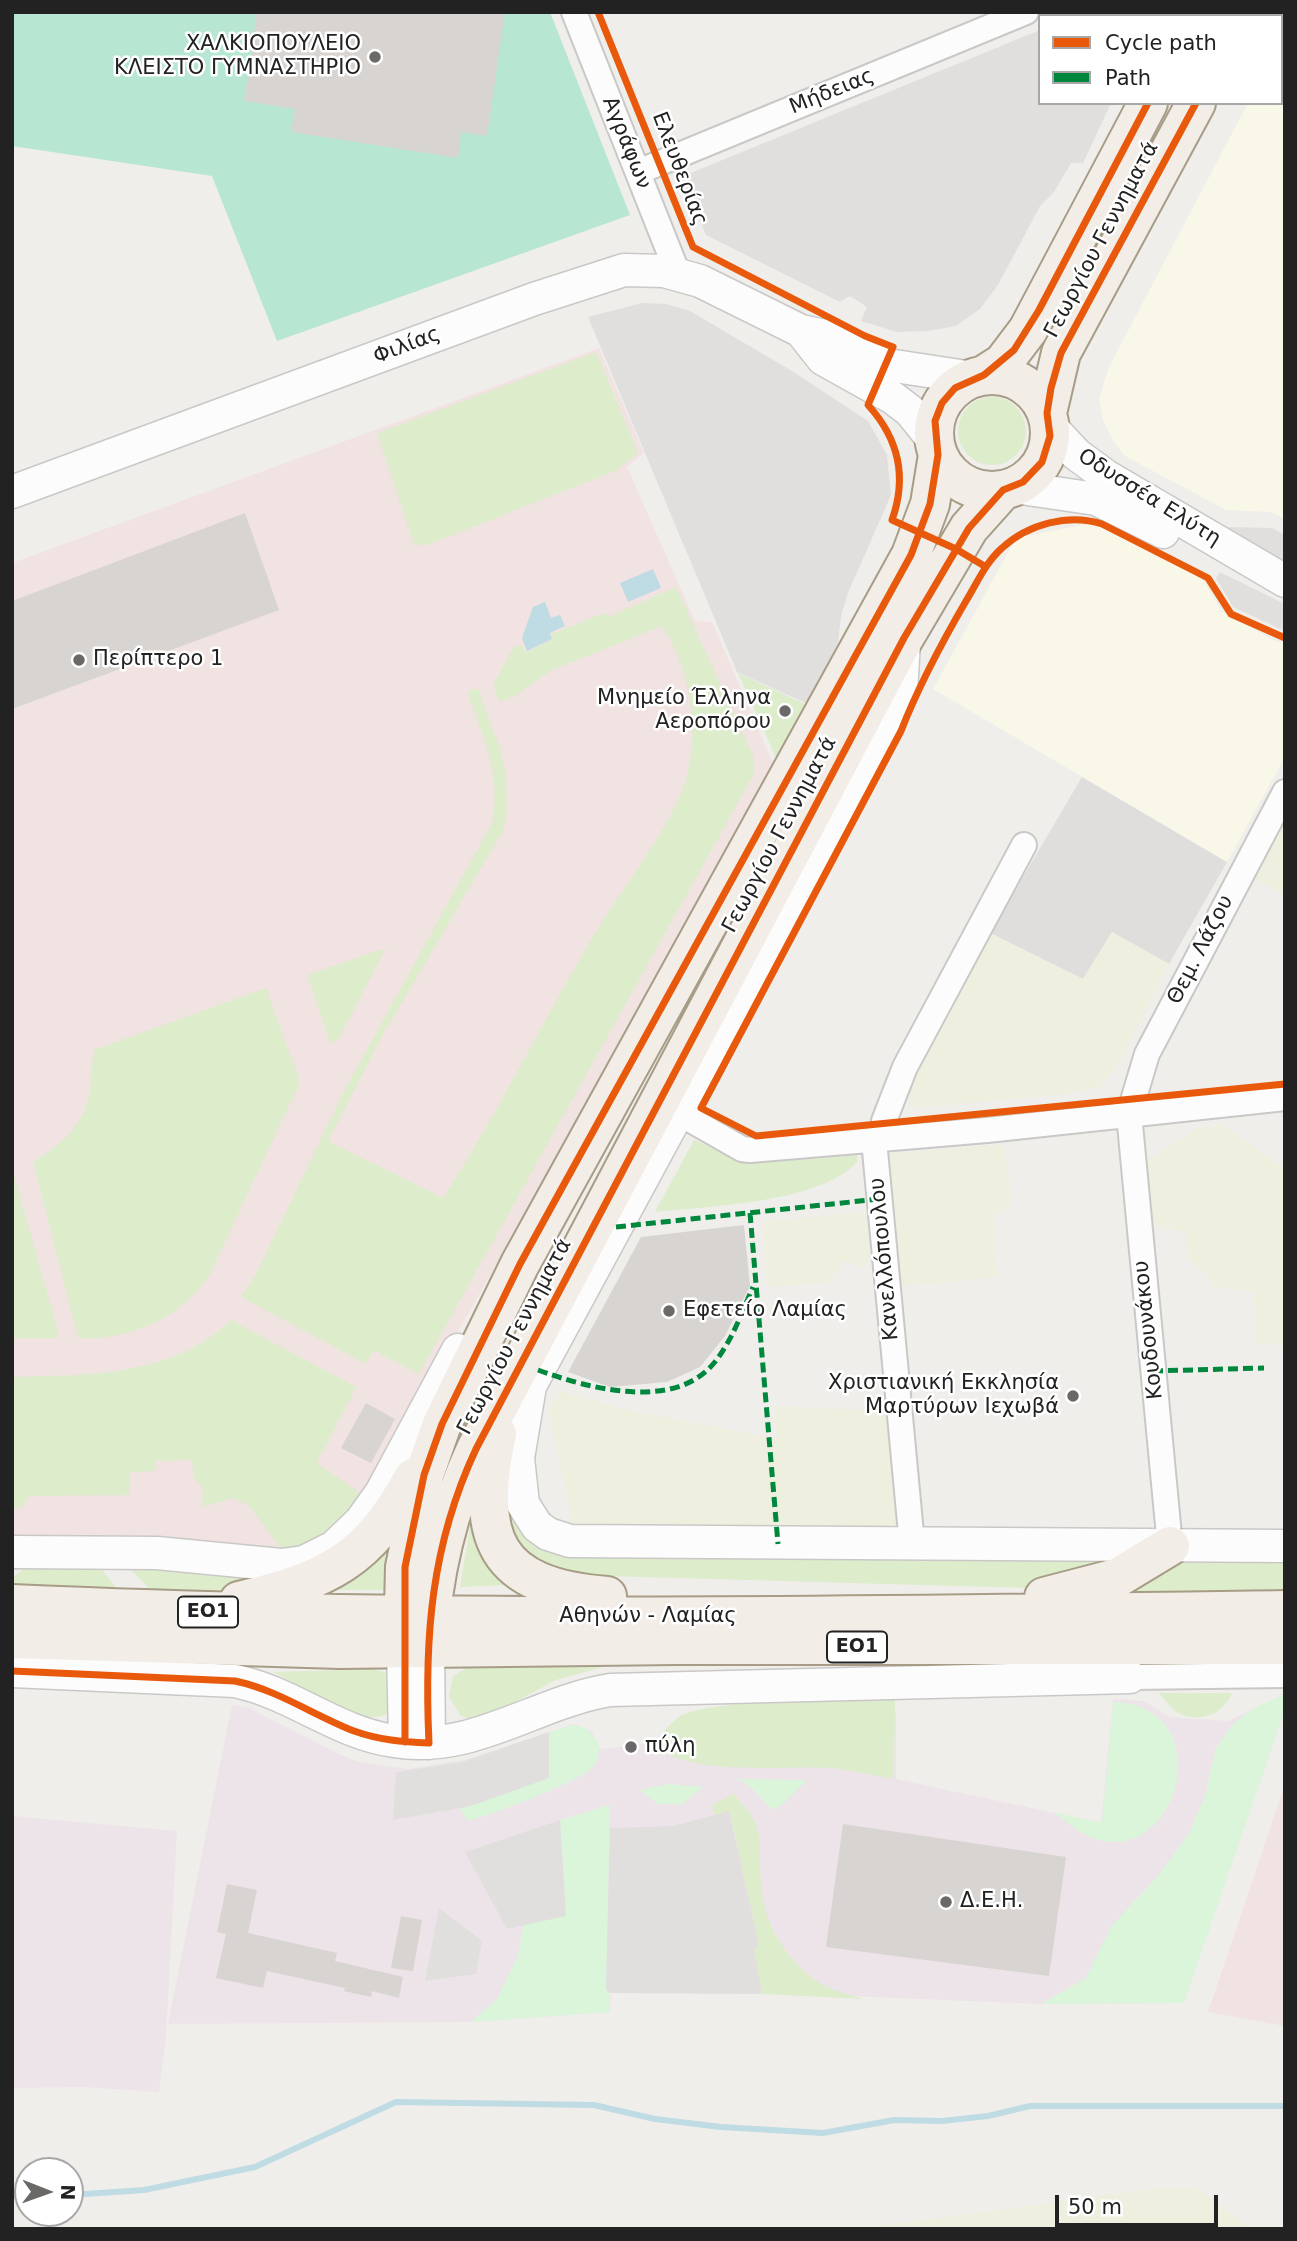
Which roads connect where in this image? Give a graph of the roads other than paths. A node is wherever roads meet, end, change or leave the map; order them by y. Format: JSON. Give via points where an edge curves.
{"nodes":[{"id":1,"x":574,"y":12,"type":"edge"},
{"id":2,"x":1026,"y":12,"type":"edge"},
{"id":3,"x":1147,"y":105,"type":"edge"},
{"id":4,"x":1195,"y":105,"type":"edge"},
{"id":5,"x":638,"y":172,"type":"junction"},
{"id":6,"x":678,"y":274,"type":"junction"},
{"id":7,"x":801,"y":331,"type":"junction"},
{"id":8,"x":979,"y":377,"type":"junction"},
{"id":9,"x":1048,"y":420,"type":"junction"},
{"id":10,"x":937,"y":448,"type":"junction"},
{"id":11,"x":1009,"y":488,"type":"junction"},
{"id":12,"x":12,"y":492,"type":"edge"},
{"id":13,"x":1253,"y":565,"type":"junction"},
{"id":14,"x":1285,"y":581,"type":"edge"},
{"id":15,"x":904,"y":638,"type":"junction"},
{"id":16,"x":1285,"y":792,"type":"edge"},
{"id":17,"x":1024,"y":845,"type":"dead end"},
{"id":18,"x":1285,"y":1098,"type":"edge"},
{"id":19,"x":677,"y":1112,"type":"junction"},
{"id":20,"x":1129,"y":1114,"type":"junction"},
{"id":21,"x":879,"y":1140,"type":"junction"},
{"id":22,"x":520,"y":1264,"type":"junction"},
{"id":23,"x":514,"y":1374,"type":"junction"},
{"id":24,"x":442,"y":1424,"type":"junction"},
{"id":25,"x":912,"y":1545,"type":"junction"},
{"id":26,"x":1170,"y":1546,"type":"junction"},
{"id":27,"x":1285,"y":1546,"type":"edge"},
{"id":28,"x":12,"y":1552,"type":"edge"},
{"id":29,"x":12,"y":1604,"type":"edge"},
{"id":30,"x":1285,"y":1610,"type":"edge"},
{"id":31,"x":193,"y":1611,"type":"junction"},
{"id":32,"x":909,"y":1616,"type":"junction"},
{"id":33,"x":843,"y":1618,"type":"junction"},
{"id":34,"x":416,"y":1632,"type":"junction"},
{"id":35,"x":12,"y":1639,"type":"edge"},
{"id":36,"x":1285,"y":1645,"type":"edge"},
{"id":37,"x":12,"y":1671,"type":"edge"},
{"id":38,"x":1285,"y":1675,"type":"edge"},
{"id":39,"x":1130,"y":1676,"type":"joint"},
{"id":40,"x":417,"y":1742,"type":"junction"}],
"edges":[{"from":1,"to":5,"type":"street","name":"Αγράφων"},
{"from":2,"to":5,"type":"street","name":"Μήδειας"},
{"from":3,"to":8,"type":"main road","name":"Γεωργίου Γεννηματά","via":[[1028,330],[1003,363]]},
{"from":4,"to":9,"type":"main road","name":"Γεωργίου Γεννηματά","via":[[1061,353]]},
{"from":5,"to":6,"type":"street","name":"Αγράφων"},
{"from":6,"to":7,"type":"street","name":"Φιλίας","via":[[715,286]]},
{"from":6,"to":12,"type":"street","name":"Φιλίας","via":[[634,269],[614,272]]},
{"from":7,"to":8,"type":"street","name":"Φιλίας","via":[[834,338],[888,365]]},
{"from":7,"to":10,"type":"street","name":"Φιλίας","via":[[823,359],[877,387],[910,411]]},
{"from":8,"to":9,"type":"main road","via":[[1007,376],[1027,386]]},
{"from":8,"to":10,"type":"main road","name":"Γεωργίου Γεννηματά","via":[[956,388],[943,403],[935,421]]},
{"from":9,"to":11,"type":"main road","name":"Γεωργίου Γεννηματά","via":[[1049,445],[1042,463],[1031,477]]},
{"from":9,"to":13,"type":"street","name":"Οδυσσέα Ελύτη","via":[[1076,454],[1106,476],[1197,527]]},
{"from":10,"to":11,"type":"main road","via":[[949,472],[964,484],[983,490]]},
{"from":10,"to":22,"type":"main road","name":"Γεωργίου Γεννηματά","via":[[930,505],[911,555]]},
{"from":11,"to":13,"type":"street","name":"Οδυσσέα Ελύτη","via":[[1096,499],[1188,546]]},
{"from":11,"to":15,"type":"main road","name":"Γεωργίου Γεννηματά","via":[[969,528]]},
{"from":13,"to":14,"type":"street","name":"Οδυσσέα Ελύτη"},
{"from":15,"to":19,"type":"street","via":[[901,692]]},
{"from":15,"to":23,"type":"main road","name":"Γεωργίου Γεννηματά"},
{"from":16,"to":20,"type":"street","name":"Θεμ. Λάζου","via":[[1147,1054]]},
{"from":17,"to":21,"type":"street","name":"Κανελλόπουλου","via":[[905,1067]]},
{"from":18,"to":20,"type":"street"},
{"from":19,"to":21,"type":"street","via":[[746,1150]]},
{"from":19,"to":25,"type":"street","via":[[530,1386],[518,1458],[520,1492],[528,1514],[548,1534],[570,1541]]},
{"from":20,"to":21,"type":"street"},
{"from":20,"to":26,"type":"street","name":"Κουδουνάκου"},
{"from":21,"to":25,"type":"street","name":"Κανελλόπουλου"},
{"from":22,"to":24,"type":"main road","name":"Γεωργίου Γεννηματά"},
{"from":22,"to":28,"type":"street","via":[[465,1338],[381,1493],[334,1547],[304,1562],[281,1565],[157,1553]]},
{"from":23,"to":33,"type":"main road","via":[[493,1457],[488,1514],[499,1551],[527,1577],[574,1594],[788,1602]]},
{"from":23,"to":34,"type":"main road","name":"Γεωργίου Γεννηματά","via":[[455,1495]]},
{"from":24,"to":31,"type":"main road","via":[[384,1527],[361,1551],[331,1572],[298,1585]]},
{"from":24,"to":34,"type":"main road","name":"Γεωργίου Γεννηματά","via":[[425,1475],[405,1567]]},
{"from":25,"to":26,"type":"street"},
{"from":26,"to":27,"type":"street"},
{"from":26,"to":32,"type":"main road","via":[[1117,1578],[1084,1589]]},
{"from":29,"to":31,"type":"main road","name":"Αθηνών - Λαμίας","number":"ΕΟ1"},
{"from":30,"to":32,"type":"main road","name":"Αθηνών - Λαμίας","number":"ΕΟ1"},
{"from":31,"to":34,"type":"main road","name":"Αθηνών - Λαμίας","number":"ΕΟ1"},
{"from":32,"to":33,"type":"main road","name":"Αθηνών - Λαμίας","number":"ΕΟ1"},
{"from":33,"to":34,"type":"main road","name":"Αθηνών - Λαμίας","number":"ΕΟ1"},
{"from":34,"to":35,"type":"main road","name":"Αθηνών - Λαμίας","number":"ΕΟ1"},
{"from":34,"to":36,"type":"main road","name":"Αθηνών - Λαμίας","number":"ΕΟ1","via":[[665,1645]]},
{"from":34,"to":40,"type":"street"},
{"from":37,"to":40,"type":"street","via":[[235,1681],[269,1690],[356,1731]]},
{"from":38,"to":39,"type":"street"},
{"from":39,"to":40,"type":"street","via":[[610,1690],[476,1736]]}]}
